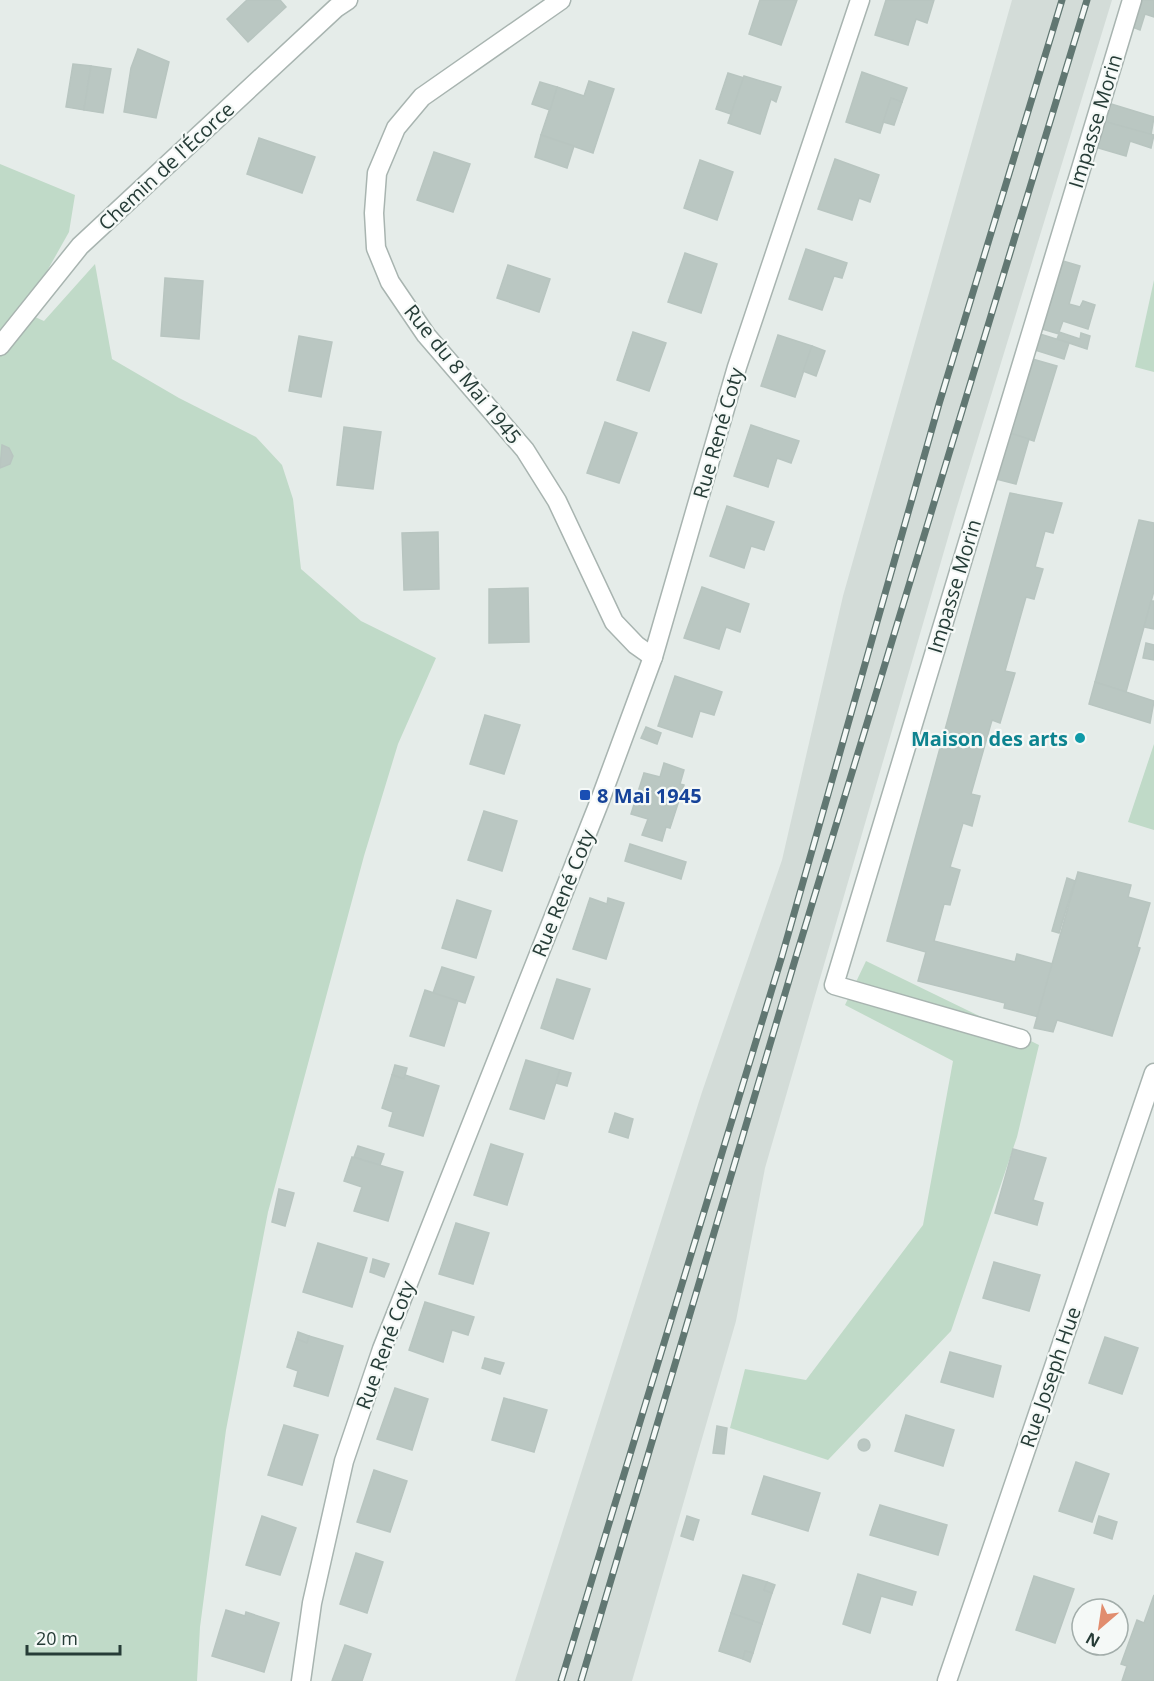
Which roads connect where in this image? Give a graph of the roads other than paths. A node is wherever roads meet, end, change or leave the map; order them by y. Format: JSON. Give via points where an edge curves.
{"nodes":[{"id":1,"x":348,"y":0,"type":"edge"},
{"id":2,"x":561,"y":0,"type":"edge"},
{"id":3,"x":860,"y":0,"type":"edge"},
{"id":4,"x":1132,"y":0,"type":"edge"},
{"id":5,"x":0,"y":346,"type":"edge"},
{"id":6,"x":653,"y":657,"type":"junction"},
{"id":7,"x":1021,"y":1039,"type":"dead end"},
{"id":8,"x":1154,"y":1073,"type":"edge"},
{"id":9,"x":301,"y":1681,"type":"edge"},
{"id":10,"x":947,"y":1681,"type":"edge"}],
"edges":[{"from":1,"to":5,"type":"street","name":"Chemin de l'Écorce","via":[[80,246]]},
{"from":2,"to":6,"type":"street","name":"Rue du 8 Mai 1945","via":[[422,97],[396,128],[377,173],[376,248],[390,282],[426,335],[525,450],[557,501],[614,622]]},
{"from":3,"to":6,"type":"street","name":"Rue René Coty","via":[[737,367]]},
{"from":4,"to":7,"type":"street","name":"Impasse Morin","via":[[834,985]]},
{"from":6,"to":9,"type":"street","name":"Rue René Coty","via":[[382,1349],[344,1461],[312,1603]]},
{"from":8,"to":10,"type":"street","name":"Rue Joseph Hue"}]}
